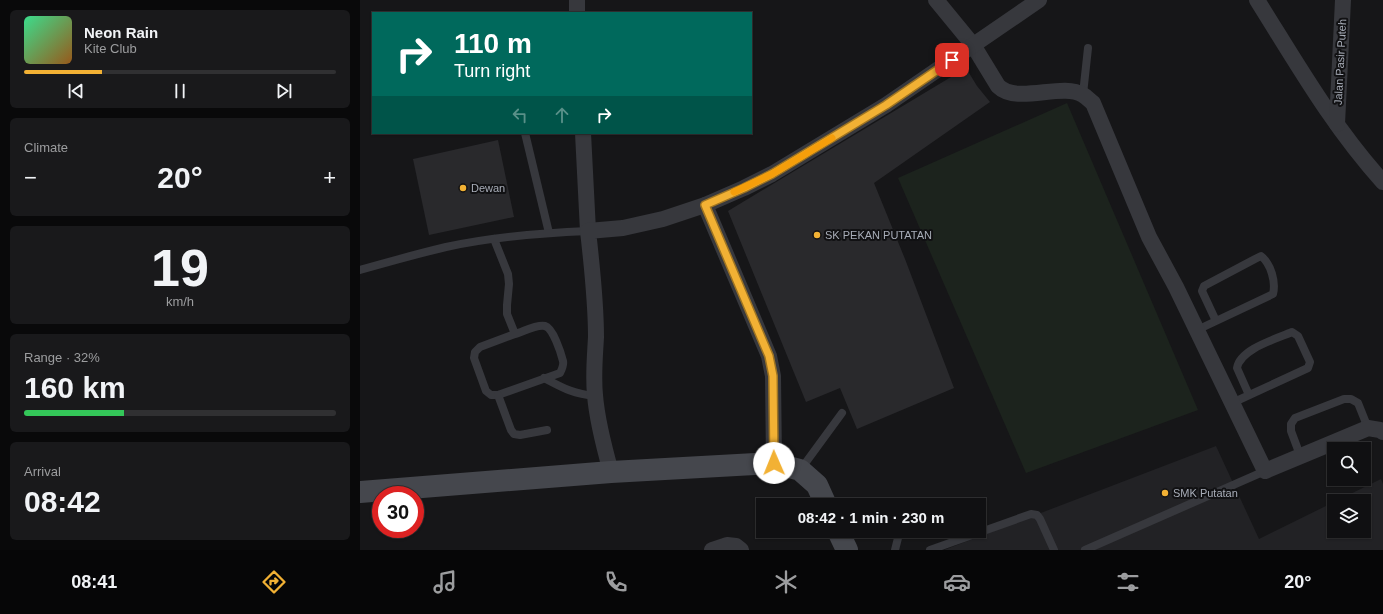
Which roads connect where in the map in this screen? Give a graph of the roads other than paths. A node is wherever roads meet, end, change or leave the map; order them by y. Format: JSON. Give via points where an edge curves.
{"nodes":[{"id":1,"x":577,"y":0,"type":"edge"},
{"id":2,"x":936,"y":0,"type":"edge"},
{"id":3,"x":1039,"y":0,"type":"edge"},
{"id":4,"x":1257,"y":0,"type":"edge"},
{"id":5,"x":1343,"y":0,"type":"edge"},
{"id":6,"x":578,"y":12,"type":"edge"},
{"id":7,"x":973,"y":45,"type":"junction"},
{"id":8,"x":1088,"y":48,"type":"dead end"},
{"id":9,"x":1083,"y":94,"type":"junction"},
{"id":10,"x":1337,"y":124,"type":"junction"},
{"id":11,"x":525,"y":134,"type":"edge"},
{"id":12,"x":583,"y":134,"type":"edge"},
{"id":13,"x":1383,"y":182,"type":"edge"},
{"id":14,"x":705,"y":205,"type":"junction"},
{"id":15,"x":588,"y":231,"type":"junction"},
{"id":16,"x":549,"y":233,"type":"junction"},
{"id":17,"x":494,"y":239,"type":"junction"},
{"id":18,"x":360,"y":270,"type":"edge"},
{"id":19,"x":1216,"y":321,"type":"junction"},
{"id":20,"x":1197,"y":330,"type":"junction"},
{"id":21,"x":515,"y":334,"type":"junction"},
{"id":22,"x":544,"y":378,"type":"junction"},
{"id":23,"x":498,"y":395,"type":"junction"},
{"id":24,"x":1250,"y":395,"type":"junction"},
{"id":25,"x":595,"y":396,"type":"junction"},
{"id":26,"x":1232,"y":403,"type":"junction"},
{"id":27,"x":842,"y":413,"type":"dead end"},
{"id":28,"x":547,"y":430,"type":"dead end"},
{"id":29,"x":1375,"y":430,"type":"edge"},
{"id":30,"x":1300,"y":455,"type":"junction"},
{"id":31,"x":774,"y":463,"type":"junction"},
{"id":32,"x":800,"y":470,"type":"junction"},
{"id":33,"x":1265,"y":471,"type":"junction"},
{"id":34,"x":611,"y":472,"type":"junction"},
{"id":35,"x":360,"y":492,"type":"edge"},
{"id":36,"x":823,"y":498,"type":"edge"},
{"id":37,"x":986,"y":529,"type":"edge"},
{"id":38,"x":841,"y":538,"type":"edge"},
{"id":39,"x":898,"y":538,"type":"edge"},
{"id":40,"x":962,"y":538,"type":"edge"},
{"id":41,"x":712,"y":550,"type":"edge"},
{"id":42,"x":741,"y":550,"type":"edge"},
{"id":43,"x":847,"y":550,"type":"edge"},
{"id":44,"x":895,"y":550,"type":"edge"},
{"id":45,"x":930,"y":550,"type":"edge"},
{"id":46,"x":1054,"y":550,"type":"edge"},
{"id":47,"x":1085,"y":550,"type":"edge"}],
"edges":[{"from":1,"to":6,"type":"street"},
{"from":2,"to":7,"type":"street"},
{"from":3,"to":7,"type":"street"},
{"from":4,"to":10,"type":"street"},
{"from":5,"to":10,"type":"street","name":"Jalan Pasir Puteh"},
{"from":7,"to":9,"type":"street","via":[[1003,92],[1013,94],[1071,91]]},
{"from":7,"to":14,"type":"street","via":[[886,105],[772,174]]},
{"from":8,"to":9,"type":"lane"},
{"from":9,"to":20,"type":"street","via":[[1093,103],[1149,237]]},
{"from":10,"to":13,"type":"street"},
{"from":11,"to":16,"type":"lane"},
{"from":12,"to":15,"type":"street"},
{"from":14,"to":15,"type":"street","via":[[663,219],[623,228]]},
{"from":14,"to":31,"type":"street","via":[[769,356],[773,376]]},
{"from":15,"to":16,"type":"lane"},
{"from":15,"to":25,"type":"street","via":[[595,301]]},
{"from":16,"to":17,"type":"lane"},
{"from":17,"to":18,"type":"lane","via":[[446,247]]},
{"from":17,"to":21,"type":"lane","via":[[508,274],[507,314]]},
{"from":19,"to":19,"type":"lane","via":[[1273,294],[1275,282],[1266,260],[1261,256],[1204,286],[1202,292]]},
{"from":19,"to":20,"type":"lane"},
{"from":20,"to":26,"type":"street"},
{"from":21,"to":22,"type":"lane","via":[[540,326],[552,330],[563,368],[560,372]]},
{"from":21,"to":23,"type":"lane","via":[[480,347],[475,352],[474,358],[486,391],[491,395]]},
{"from":22,"to":23,"type":"lane"},
{"from":22,"to":25,"type":"lane","via":[[570,392]]},
{"from":23,"to":28,"type":"lane","via":[[514,434]]},
{"from":24,"to":24,"type":"lane","via":[[1308,368],[1310,362],[1298,336],[1292,332],[1241,357],[1237,368]]},
{"from":24,"to":26,"type":"lane"},
{"from":25,"to":34,"type":"street","via":[[598,420]]},
{"from":26,"to":33,"type":"street"},
{"from":27,"to":32,"type":"lane"},
{"from":29,"to":30,"type":"street"},
{"from":29,"to":30,"type":"lane","via":[[1358,403],[1344,399],[1295,418],[1291,424],[1291,431]]},
{"from":30,"to":33,"type":"street"},
{"from":31,"to":32,"type":"street"},
{"from":31,"to":34,"type":"street"},
{"from":32,"to":36,"type":"street","via":[[817,485]]},
{"from":33,"to":47,"type":"lane"},
{"from":34,"to":35,"type":"street"},
{"from":37,"to":46,"type":"lane","via":[[1031,514],[1037,515]]},
{"from":38,"to":43,"type":"street"},
{"from":39,"to":44,"type":"lane"},
{"from":40,"to":45,"type":"lane"},
{"from":41,"to":42,"type":"street","via":[[727,545],[736,546]]}]}
